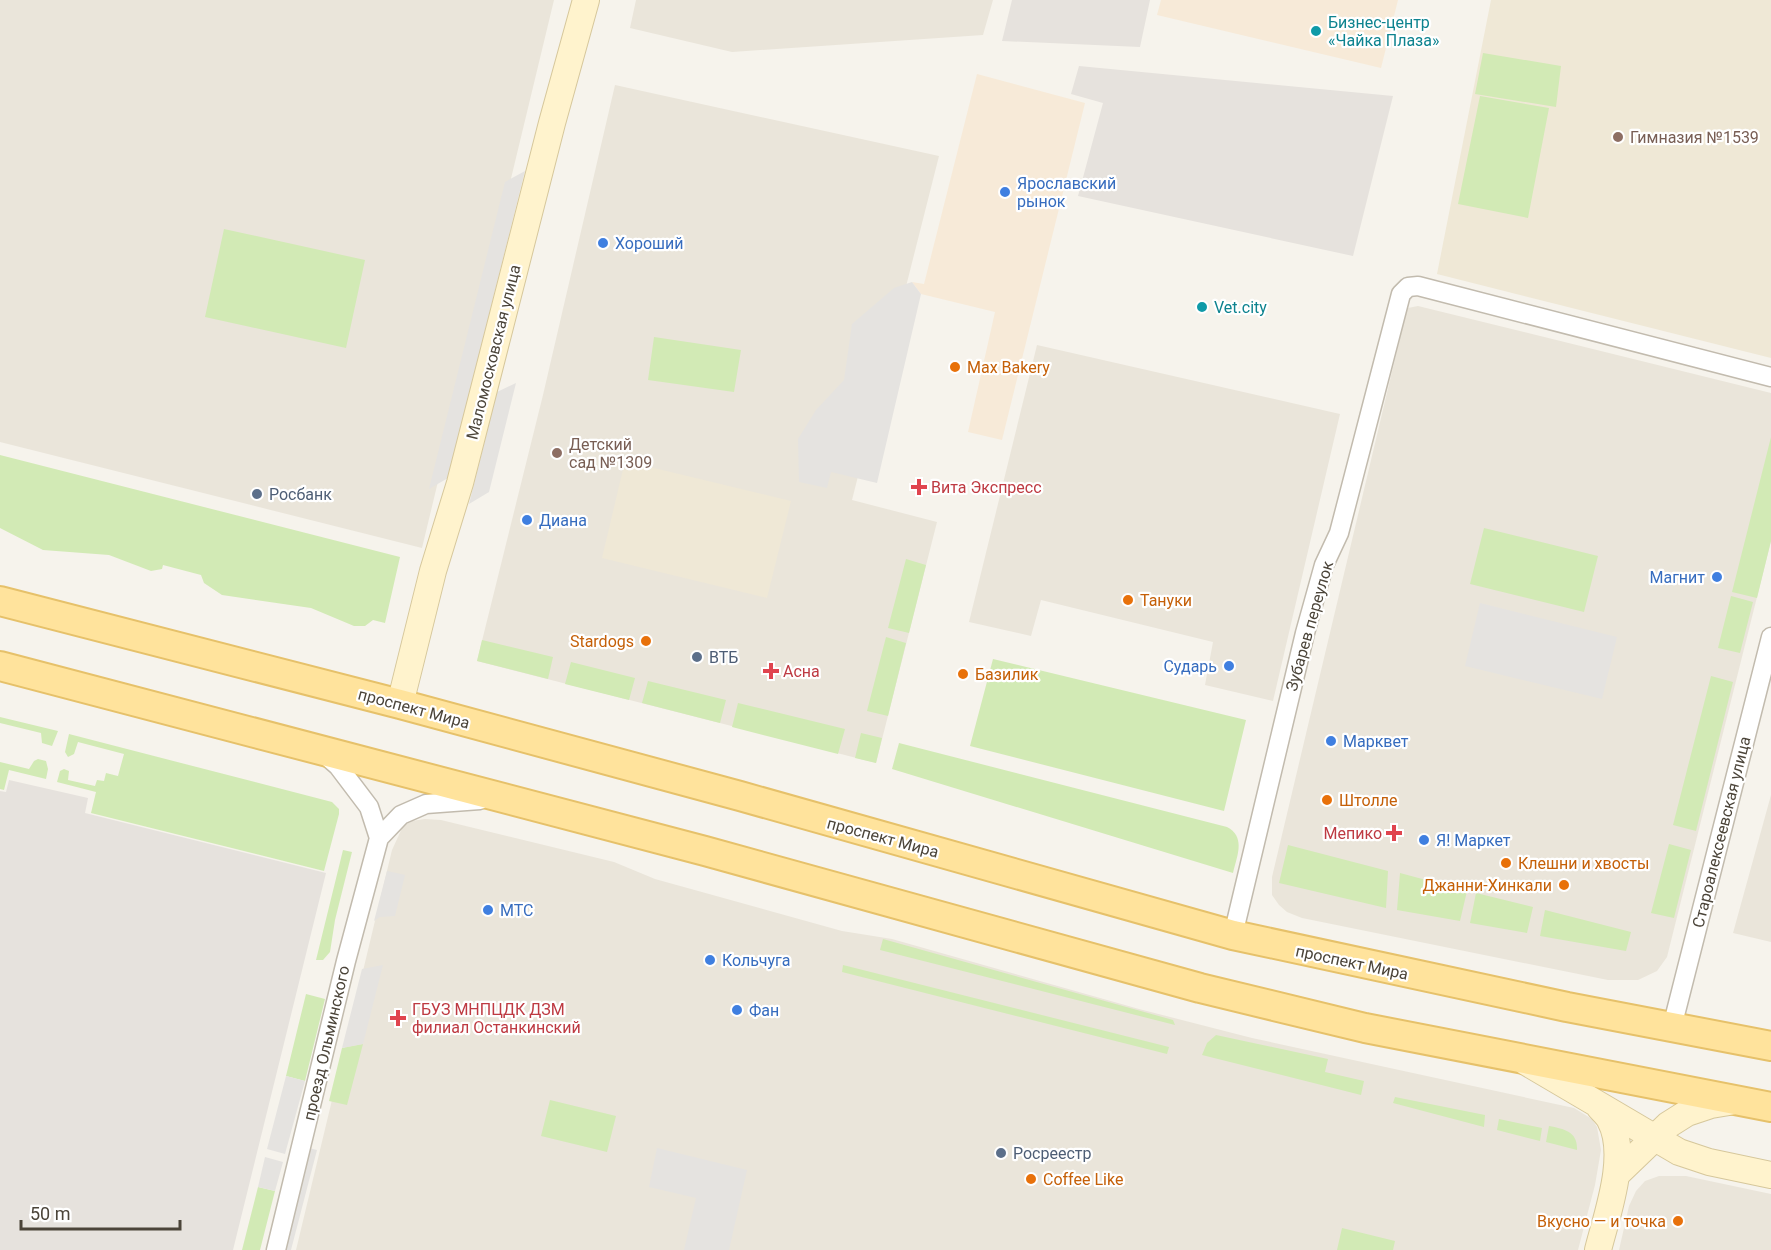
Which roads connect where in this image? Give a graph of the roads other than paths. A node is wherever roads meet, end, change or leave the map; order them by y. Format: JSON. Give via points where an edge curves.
{"nodes":[{"id":1,"x":586,"y":0,"type":"edge"},
{"id":2,"x":1771,"y":377,"type":"edge"},
{"id":3,"x":0,"y":601,"type":"edge"},
{"id":4,"x":1771,"y":637,"type":"edge"},
{"id":5,"x":0,"y":666,"type":"edge"},
{"id":6,"x":400,"y":704,"type":"junction"},
{"id":7,"x":317,"y":748,"type":"junction"},
{"id":8,"x":516,"y":801,"type":"junction"},
{"id":9,"x":379,"y":838,"type":"junction"},
{"id":10,"x":1233,"y":935,"type":"junction"},
{"id":11,"x":1672,"y":1027,"type":"junction"},
{"id":12,"x":1771,"y":1046,"type":"edge"},
{"id":13,"x":1519,"y":1058,"type":"junction"},
{"id":14,"x":1735,"y":1101,"type":"junction"},
{"id":15,"x":1597,"y":1104,"type":"junction"},
{"id":16,"x":1771,"y":1107,"type":"edge"},
{"id":17,"x":1655,"y":1138,"type":"junction"},
{"id":18,"x":1616,"y":1175,"type":"junction"},
{"id":19,"x":1771,"y":1176,"type":"edge"},
{"id":20,"x":276,"y":1250,"type":"edge"},
{"id":21,"x":1598,"y":1250,"type":"edge"}],
"edges":[{"from":1,"to":6,"type":"street","name":"Маломосковская улица"},
{"from":2,"to":10,"type":"street","name":"Зубарев переулок","via":[[1418,286],[1408,287],[1401,294],[1339,532],[1324,565],[1305,633]]},
{"from":3,"to":6,"type":"main road","name":"проспект Мира"},
{"from":4,"to":11,"type":"street","name":"Староалексеевская улица"},
{"from":5,"to":7,"type":"main road"},
{"from":6,"to":10,"type":"main road","name":"проспект Мира"},
{"from":7,"to":8,"type":"main road"},
{"from":7,"to":9,"type":"street","via":[[356,788],[369,807]]},
{"from":8,"to":9,"type":"street","name":"проезд Ольминского","via":[[426,804],[401,815]]},
{"from":8,"to":13,"type":"main road","via":[[1200,988],[1365,1028]]},
{"from":9,"to":20,"type":"street","name":"проезд Ольминского"},
{"from":10,"to":11,"type":"main road","name":"проспект Мира"},
{"from":11,"to":12,"type":"main road","name":"проспект Мира"},
{"from":13,"to":14,"type":"main road"},
{"from":13,"to":15,"type":"street"},
{"from":14,"to":16,"type":"main road"},
{"from":14,"to":17,"type":"street","via":[[1687,1113]]},
{"from":15,"to":17,"type":"street"},
{"from":15,"to":18,"type":"street","via":[[1610,1120],[1616,1142]]},
{"from":17,"to":18,"type":"street"},
{"from":17,"to":19,"type":"street","via":[[1679,1152],[1709,1162]]},
{"from":18,"to":21,"type":"street"}]}
